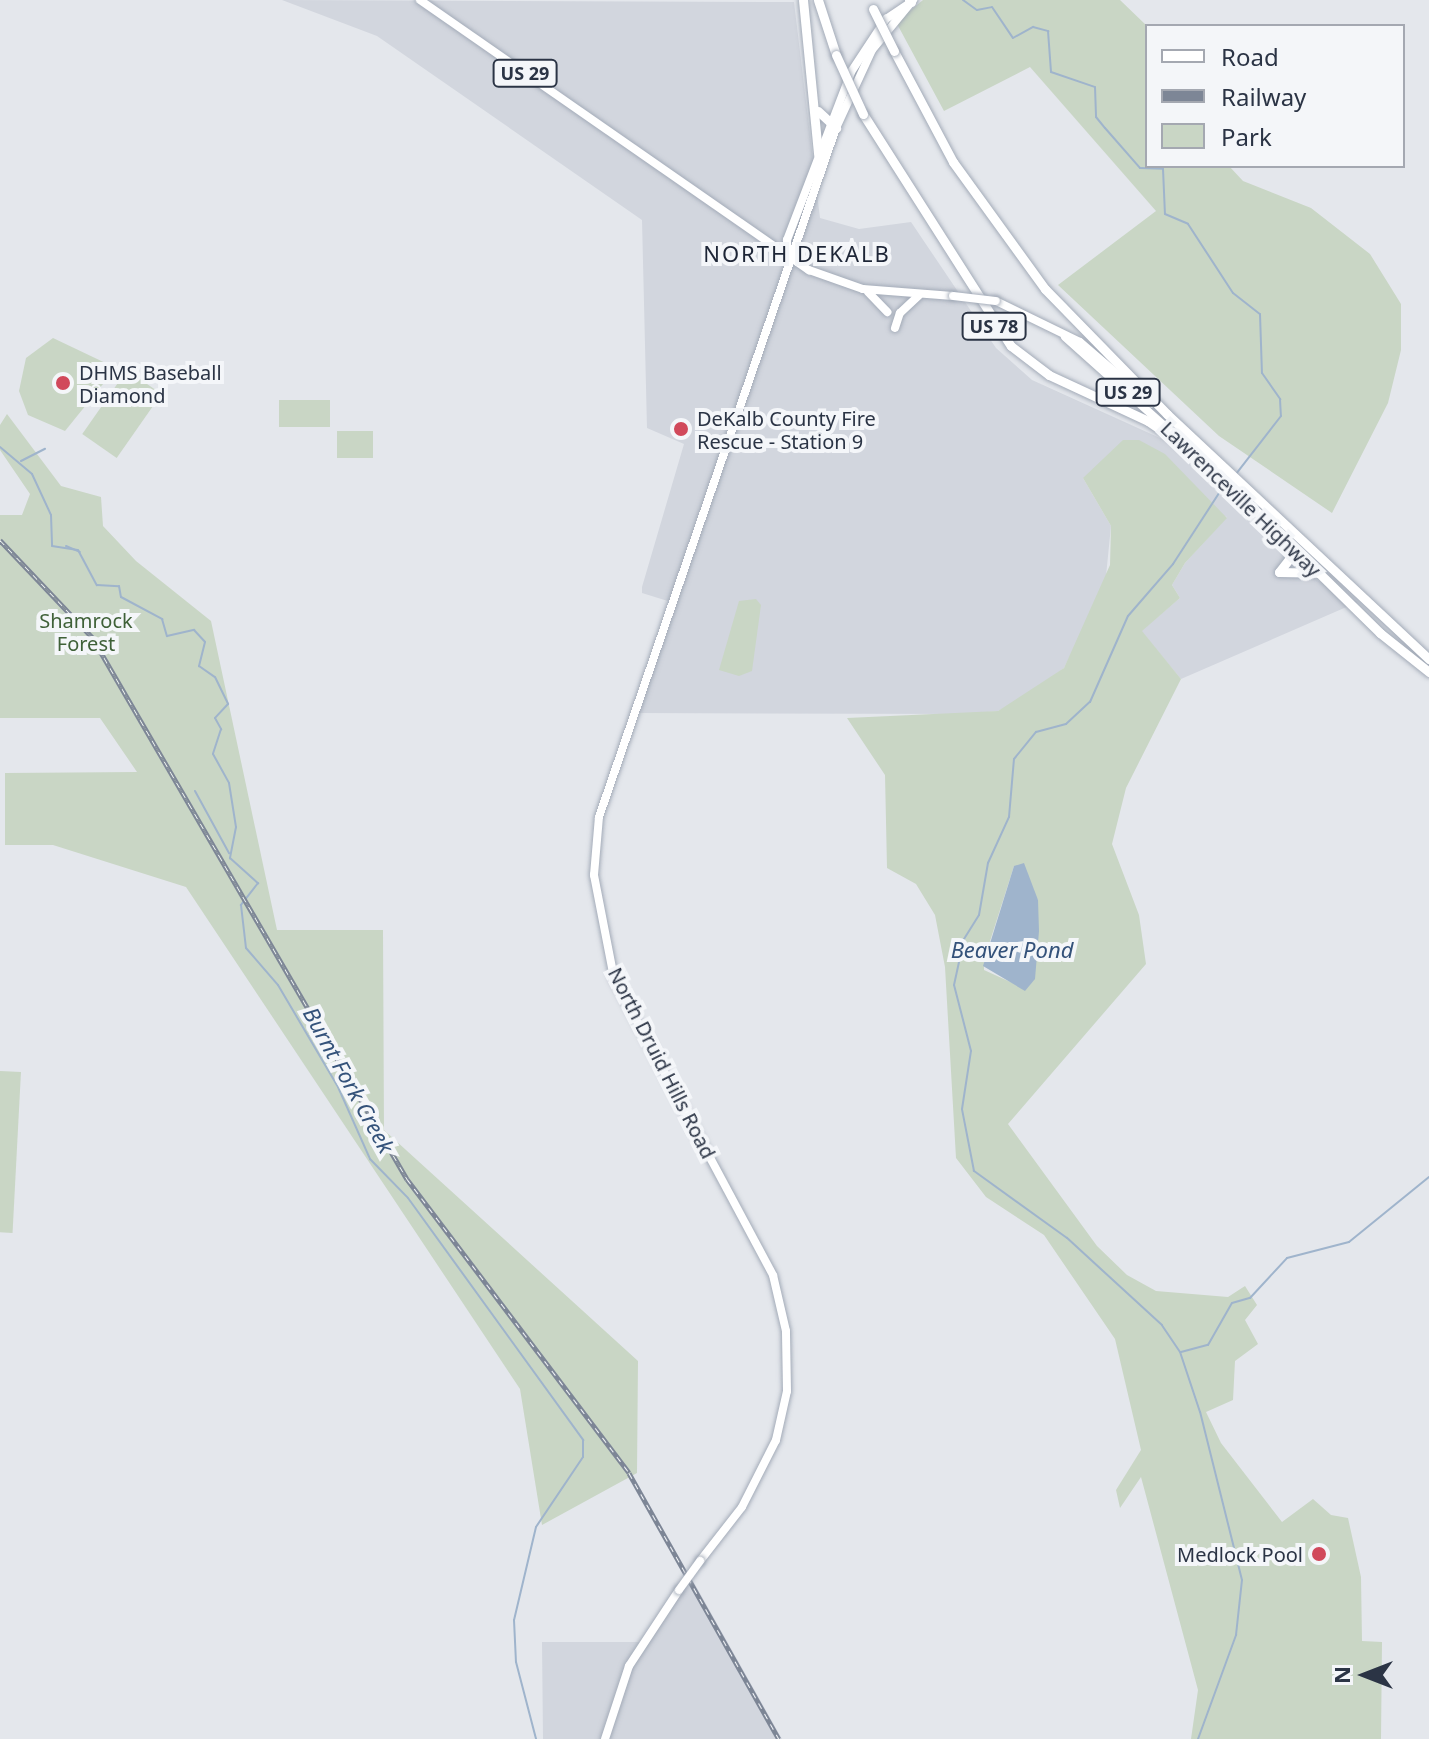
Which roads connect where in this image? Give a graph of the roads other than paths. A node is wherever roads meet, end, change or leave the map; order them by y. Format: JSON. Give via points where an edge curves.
{"nodes":[{"id":1,"x":420,"y":0,"type":"edge"},
{"id":2,"x":803,"y":0,"type":"edge"},
{"id":3,"x":818,"y":0,"type":"edge"},
{"id":4,"x":911,"y":1,"type":"edge"},
{"id":5,"x":871,"y":4,"type":"edge"},
{"id":6,"x":816,"y":108,"type":"junction"},
{"id":7,"x":832,"y":126,"type":"junction"},
{"id":8,"x":818,"y":154,"type":"junction"},
{"id":9,"x":788,"y":258,"type":"junction"},
{"id":10,"x":864,"y":289,"type":"junction"},
{"id":11,"x":919,"y":295,"type":"junction"},
{"id":12,"x":887,"y":312,"type":"dead end"},
{"id":13,"x":1052,"y":326,"type":"junction"},
{"id":14,"x":895,"y":328,"type":"dead end"},
{"id":15,"x":1167,"y":414,"type":"junction"},
{"id":16,"x":1202,"y":458,"type":"junction"},
{"id":17,"x":1223,"y":471,"type":"junction"},
{"id":18,"x":1244,"y":489,"type":"junction"},
{"id":19,"x":1283,"y":537,"type":"junction"},
{"id":20,"x":1320,"y":573,"type":"junction"},
{"id":21,"x":1429,"y":659,"type":"edge"},
{"id":22,"x":1429,"y":672,"type":"edge"},
{"id":23,"x":605,"y":1739,"type":"edge"}],
"edges":[{"from":1,"to":9,"type":"main road","name":"Lawrenceville Highway","number":"US 29"},
{"from":2,"to":6,"type":"highway"},
{"from":3,"to":16,"type":"highway","number":"US 78","bridge":true,"via":[[863,114],[1011,346],[1049,375],[1148,421]]},
{"from":4,"to":7,"type":"main road","name":"North Druid Hills Road","via":[[901,4],[867,43]]},
{"from":5,"to":15,"type":"highway","number":"US 78","bridge":true,"via":[[996,228],[1088,337]]},
{"from":6,"to":7,"type":"highway"},
{"from":6,"to":8,"type":"highway"},
{"from":7,"to":8,"type":"main road","name":"North Druid Hills Road"},
{"from":7,"to":9,"type":"main road","name":"North Druid Hills Road"},
{"from":8,"to":9,"type":"main road","name":"North Druid Hills Road","via":[[788,238]]},
{"from":9,"to":10,"type":"main road","name":"Lawrenceville Highway","number":"US 29"},
{"from":9,"to":23,"type":"main road","name":"North Druid Hills Road","bridge":true,"via":[[610,773],[597,835],[599,920],[614,978],[773,1275],[786,1331],[787,1391],[776,1440],[742,1507],[629,1666]]},
{"from":10,"to":11,"type":"main road","name":"Lawrenceville Highway","number":"US 29"},
{"from":10,"to":12,"type":"main road"},
{"from":11,"to":13,"type":"main road","name":"Lawrenceville Highway","number":"US 29","bridge":true,"via":[[996,301]]},
{"from":11,"to":14,"type":"main road"},
{"from":13,"to":15,"type":"main road","name":"Lawrenceville Highway","number":"US 29"},
{"from":13,"to":16,"type":"main road","name":"Lawrenceville Highway","number":"US 29"},
{"from":15,"to":17,"type":"highway","name":"Lawrenceville Highway","number":"US 29"},
{"from":16,"to":17,"type":"highway","name":"Lawrenceville Highway","number":"US 29"},
{"from":17,"to":18,"type":"highway","name":"Lawrenceville Highway","number":"US 29"},
{"from":18,"to":19,"type":"highway","name":"Lawrenceville Highway","number":"US 29"},
{"from":18,"to":21,"type":"highway","name":"Lawrenceville Highway","number":"US 29"},
{"from":19,"to":20,"type":"highway","name":"Lawrenceville Highway","number":"US 29"},
{"from":19,"to":20,"type":"highway","via":[[1290,558],[1279,572]]},
{"from":20,"to":22,"type":"highway","name":"Lawrenceville Highway","number":"US 29"}]}
